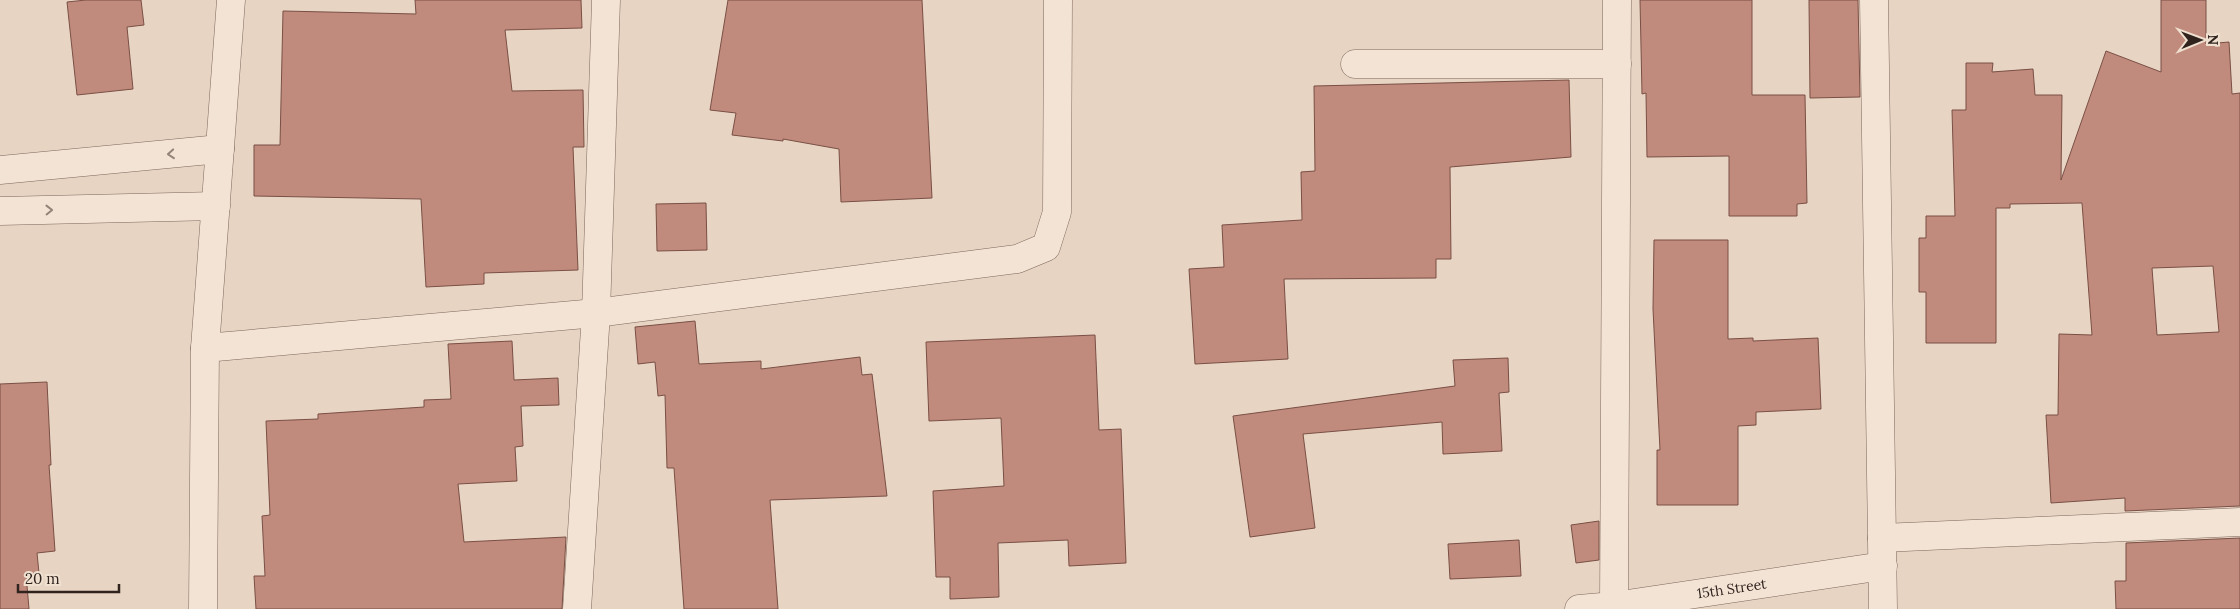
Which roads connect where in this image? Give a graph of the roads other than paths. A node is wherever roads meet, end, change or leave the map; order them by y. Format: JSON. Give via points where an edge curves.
{"nodes":[{"id":1,"x":231,"y":0,"type":"edge"},
{"id":2,"x":606,"y":0,"type":"edge"},
{"id":3,"x":1058,"y":0,"type":"edge"},
{"id":4,"x":1617,"y":0,"type":"edge"},
{"id":5,"x":1874,"y":0,"type":"edge"},
{"id":6,"x":1355,"y":64,"type":"dead end"},
{"id":7,"x":1617,"y":64,"type":"junction"},
{"id":8,"x":220,"y":149,"type":"junction"},
{"id":9,"x":0,"y":170,"type":"edge"},
{"id":10,"x":216,"y":206,"type":"junction"},
{"id":11,"x":0,"y":211,"type":"edge"},
{"id":12,"x":596,"y":313,"type":"junction"},
{"id":13,"x":206,"y":348,"type":"junction"},
{"id":14,"x":2240,"y":522,"type":"edge"},
{"id":15,"x":1882,"y":538,"type":"junction"},
{"id":16,"x":1882,"y":566,"type":"junction"},
{"id":17,"x":1614,"y":606,"type":"junction"},
{"id":18,"x":203,"y":609,"type":"edge"},
{"id":19,"x":577,"y":609,"type":"edge"},
{"id":20,"x":1579,"y":609,"type":"edge"},
{"id":21,"x":1883,"y":609,"type":"edge"}],
"edges":[{"from":1,"to":8,"type":"street"},
{"from":2,"to":12,"type":"street"},
{"from":3,"to":12,"type":"street","via":[[1057,212],[1046,247],[1017,259]]},
{"from":4,"to":7,"type":"street"},
{"from":5,"to":15,"type":"street"},
{"from":6,"to":7,"type":"street"},
{"from":7,"to":17,"type":"street"},
{"from":8,"to":9,"type":"street","one_way":true},
{"from":8,"to":10,"type":"street"},
{"from":11,"to":10,"type":"street","one_way":true},
{"from":10,"to":13,"type":"street"},
{"from":12,"to":13,"type":"street"},
{"from":12,"to":19,"type":"street"},
{"from":13,"to":18,"type":"street"},
{"from":14,"to":15,"type":"street"},
{"from":15,"to":16,"type":"street"},
{"from":16,"to":17,"type":"street","name":"15th Street"},
{"from":16,"to":21,"type":"street"},
{"from":17,"to":20,"type":"street","name":"15th Street"}]}
